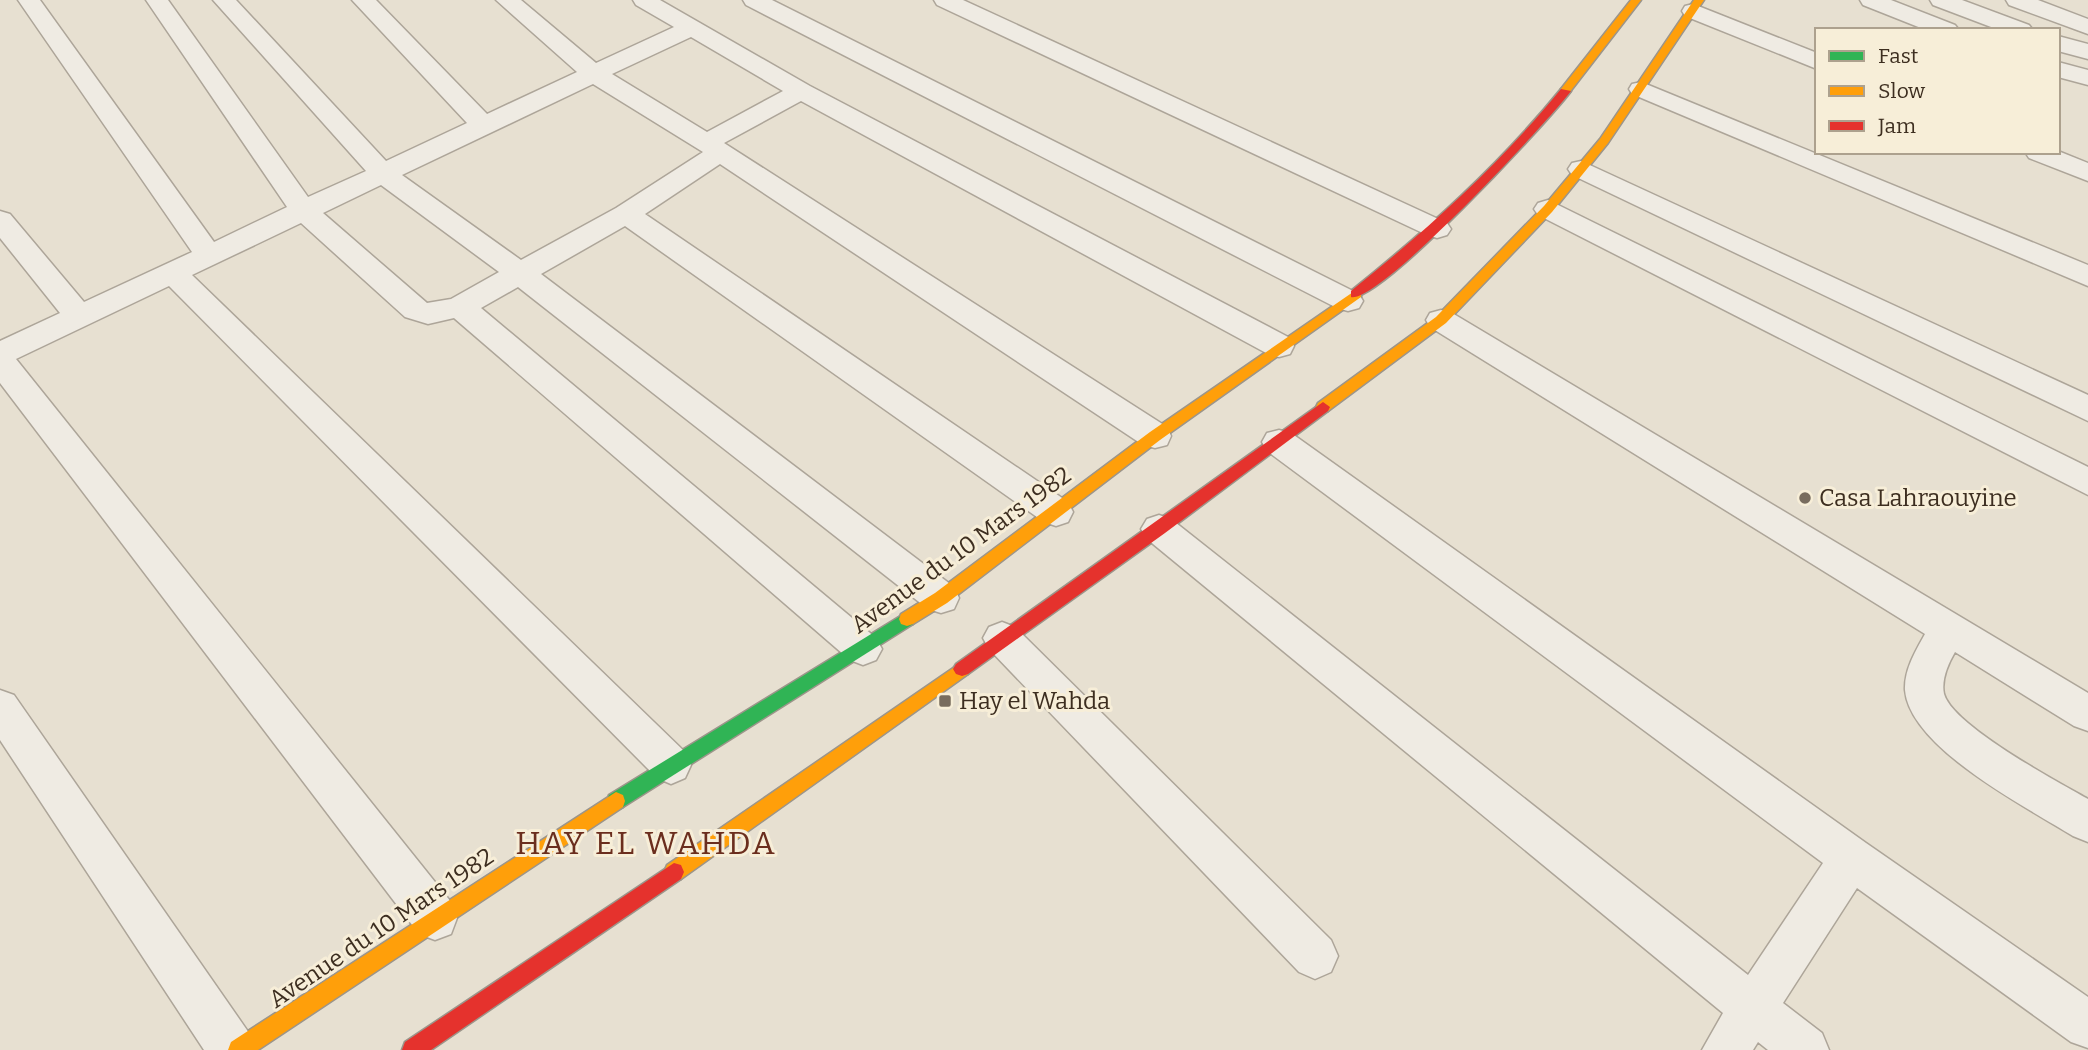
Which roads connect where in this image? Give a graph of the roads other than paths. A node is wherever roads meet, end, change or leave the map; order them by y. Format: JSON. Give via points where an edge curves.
{"nodes":[{"id":1,"x":29,"y":0,"type":"edge"},
{"id":2,"x":157,"y":0,"type":"edge"},
{"id":3,"x":224,"y":0,"type":"edge"},
{"id":4,"x":363,"y":0,"type":"edge"},
{"id":5,"x":507,"y":0,"type":"edge"},
{"id":6,"x":644,"y":0,"type":"edge"},
{"id":7,"x":754,"y":0,"type":"edge"},
{"id":8,"x":945,"y":0,"type":"edge"},
{"id":9,"x":1636,"y":0,"type":"edge"},
{"id":10,"x":1871,"y":0,"type":"edge"},
{"id":11,"x":1941,"y":0,"type":"edge"},
{"id":12,"x":2017,"y":0,"type":"edge"},
{"id":13,"x":1696,"y":6,"type":"edge"},
{"id":14,"x":2085,"y":18,"type":"edge"},
{"id":15,"x":691,"y":28,"type":"junction"},
{"id":16,"x":1942,"y":28,"type":"edge"},
{"id":17,"x":2016,"y":28,"type":"edge"},
{"id":18,"x":2060,"y":44,"type":"edge"},
{"id":19,"x":2088,"y":52,"type":"edge"},
{"id":20,"x":1815,"y":61,"type":"edge"},
{"id":21,"x":2060,"y":70,"type":"edge"},
{"id":22,"x":593,"y":73,"type":"junction"},
{"id":23,"x":2088,"y":78,"type":"edge"},
{"id":24,"x":1641,"y":89,"type":"junction"},
{"id":25,"x":801,"y":91,"type":"junction"},
{"id":26,"x":483,"y":125,"type":"junction"},
{"id":27,"x":712,"y":148,"type":"junction"},
{"id":28,"x":2043,"y":154,"type":"edge"},
{"id":29,"x":1581,"y":169,"type":"junction"},
{"id":30,"x":2088,"y":173,"type":"edge"},
{"id":31,"x":383,"y":174,"type":"junction"},
{"id":32,"x":1548,"y":209,"type":"junction"},
{"id":33,"x":304,"y":211,"type":"junction"},
{"id":34,"x":626,"y":214,"type":"junction"},
{"id":35,"x":0,"y":220,"type":"edge"},
{"id":36,"x":1437,"y":229,"type":"junction"},
{"id":37,"x":209,"y":256,"type":"junction"},
{"id":38,"x":173,"y":273,"type":"junction"},
{"id":39,"x":521,"y":274,"type":"junction"},
{"id":40,"x":2088,"y":276,"type":"edge"},
{"id":41,"x":1348,"y":301,"type":"junction"},
{"id":42,"x":460,"y":307,"type":"junction"},
{"id":43,"x":80,"y":317,"type":"junction"},
{"id":44,"x":1441,"y":320,"type":"junction"},
{"id":45,"x":1279,"y":346,"type":"junction"},
{"id":46,"x":0,"y":354,"type":"edge"},
{"id":47,"x":0,"y":361,"type":"edge"},
{"id":48,"x":2088,"y":409,"type":"edge"},
{"id":49,"x":1155,"y":436,"type":"junction"},
{"id":50,"x":1279,"y":442,"type":"junction"},
{"id":51,"x":2084,"y":470,"type":"edge"},
{"id":52,"x":1056,"y":512,"type":"junction"},
{"id":53,"x":1159,"y":529,"type":"junction"},
{"id":54,"x":941,"y":598,"type":"junction"},
{"id":55,"x":1948,"y":629,"type":"junction"},
{"id":56,"x":1002,"y":638,"type":"junction"},
{"id":57,"x":863,"y":649,"type":"junction"},
{"id":58,"x":0,"y":707,"type":"edge"},
{"id":59,"x":2088,"y":714,"type":"edge"},
{"id":60,"x":671,"y":765,"type":"junction"},
{"id":61,"x":2088,"y":822,"type":"edge"},
{"id":62,"x":1851,"y":858,"type":"junction"},
{"id":63,"x":435,"y":918,"type":"junction"},
{"id":64,"x":1315,"y":956,"type":"dead end"},
{"id":65,"x":1752,"y":1008,"type":"junction"},
{"id":66,"x":2088,"y":1025,"type":"edge"},
{"id":67,"x":232,"y":1050,"type":"edge"},
{"id":68,"x":239,"y":1050,"type":"edge"},
{"id":69,"x":413,"y":1050,"type":"edge"},
{"id":70,"x":1726,"y":1050,"type":"edge"},
{"id":71,"x":1805,"y":1050,"type":"edge"}],
"edges":[{"from":1,"to":37,"type":"street"},
{"from":2,"to":33,"type":"street"},
{"from":3,"to":31,"type":"street"},
{"from":4,"to":26,"type":"street"},
{"from":5,"to":22,"type":"street"},
{"from":6,"to":15,"type":"street"},
{"from":7,"to":41,"type":"street"},
{"from":8,"to":36,"type":"street"},
{"from":9,"to":36,"type":"main road","name":"Avenue du 10 Mars 1982","via":[[1536,129]]},
{"from":10,"to":16,"type":"street"},
{"from":11,"to":17,"type":"street"},
{"from":12,"to":14,"type":"street"},
{"from":13,"to":20,"type":"street"},
{"from":13,"to":24,"type":"main road"},
{"from":15,"to":22,"type":"street"},
{"from":15,"to":25,"type":"street"},
{"from":18,"to":19,"type":"street"},
{"from":21,"to":23,"type":"street"},
{"from":22,"to":26,"type":"street"},
{"from":22,"to":27,"type":"street"},
{"from":24,"to":29,"type":"main road"},
{"from":24,"to":40,"type":"street"},
{"from":25,"to":27,"type":"street"},
{"from":25,"to":45,"type":"street"},
{"from":26,"to":31,"type":"street"},
{"from":27,"to":34,"type":"street"},
{"from":27,"to":49,"type":"street"},
{"from":28,"to":30,"type":"street"},
{"from":29,"to":32,"type":"main road"},
{"from":29,"to":48,"type":"street"},
{"from":31,"to":33,"type":"street"},
{"from":31,"to":39,"type":"street"},
{"from":32,"to":44,"type":"main road"},
{"from":32,"to":51,"type":"street"},
{"from":33,"to":37,"type":"street"},
{"from":33,"to":42,"type":"street","via":[[416,310],[428,314]]},
{"from":34,"to":39,"type":"street"},
{"from":34,"to":52,"type":"street"},
{"from":35,"to":43,"type":"street"},
{"from":36,"to":41,"type":"main road","name":"Avenue du 10 Mars 1982"},
{"from":37,"to":38,"type":"street"},
{"from":38,"to":43,"type":"street"},
{"from":38,"to":60,"type":"street"},
{"from":39,"to":42,"type":"street"},
{"from":39,"to":54,"type":"street"},
{"from":41,"to":45,"type":"main road","name":"Avenue du 10 Mars 1982"},
{"from":42,"to":57,"type":"street"},
{"from":43,"to":46,"type":"street"},
{"from":44,"to":50,"type":"main road"},
{"from":44,"to":55,"type":"street"},
{"from":45,"to":49,"type":"main road","name":"Avenue du 10 Mars 1982"},
{"from":47,"to":63,"type":"street"},
{"from":49,"to":52,"type":"main road","name":"Avenue du 10 Mars 1982"},
{"from":50,"to":53,"type":"main road"},
{"from":50,"to":62,"type":"street"},
{"from":52,"to":54,"type":"main road","name":"Avenue du 10 Mars 1982"},
{"from":53,"to":56,"type":"main road"},
{"from":53,"to":65,"type":"street"},
{"from":54,"to":57,"type":"main road","name":"Avenue du 10 Mars 1982"},
{"from":55,"to":59,"type":"street"},
{"from":55,"to":61,"type":"street","via":[[1924,681],[1933,714],[1966,745]]},
{"from":56,"to":64,"type":"street"},
{"from":56,"to":69,"type":"main road","via":[[603,923]]},
{"from":57,"to":60,"type":"main road","name":"Avenue du 10 Mars 1982"},
{"from":58,"to":67,"type":"street"},
{"from":60,"to":63,"type":"main road","name":"Avenue du 10 Mars 1982"},
{"from":62,"to":65,"type":"street"},
{"from":62,"to":66,"type":"street"},
{"from":63,"to":68,"type":"main road","name":"Avenue du 10 Mars 1982"},
{"from":65,"to":70,"type":"street"},
{"from":65,"to":71,"type":"street"}]}
